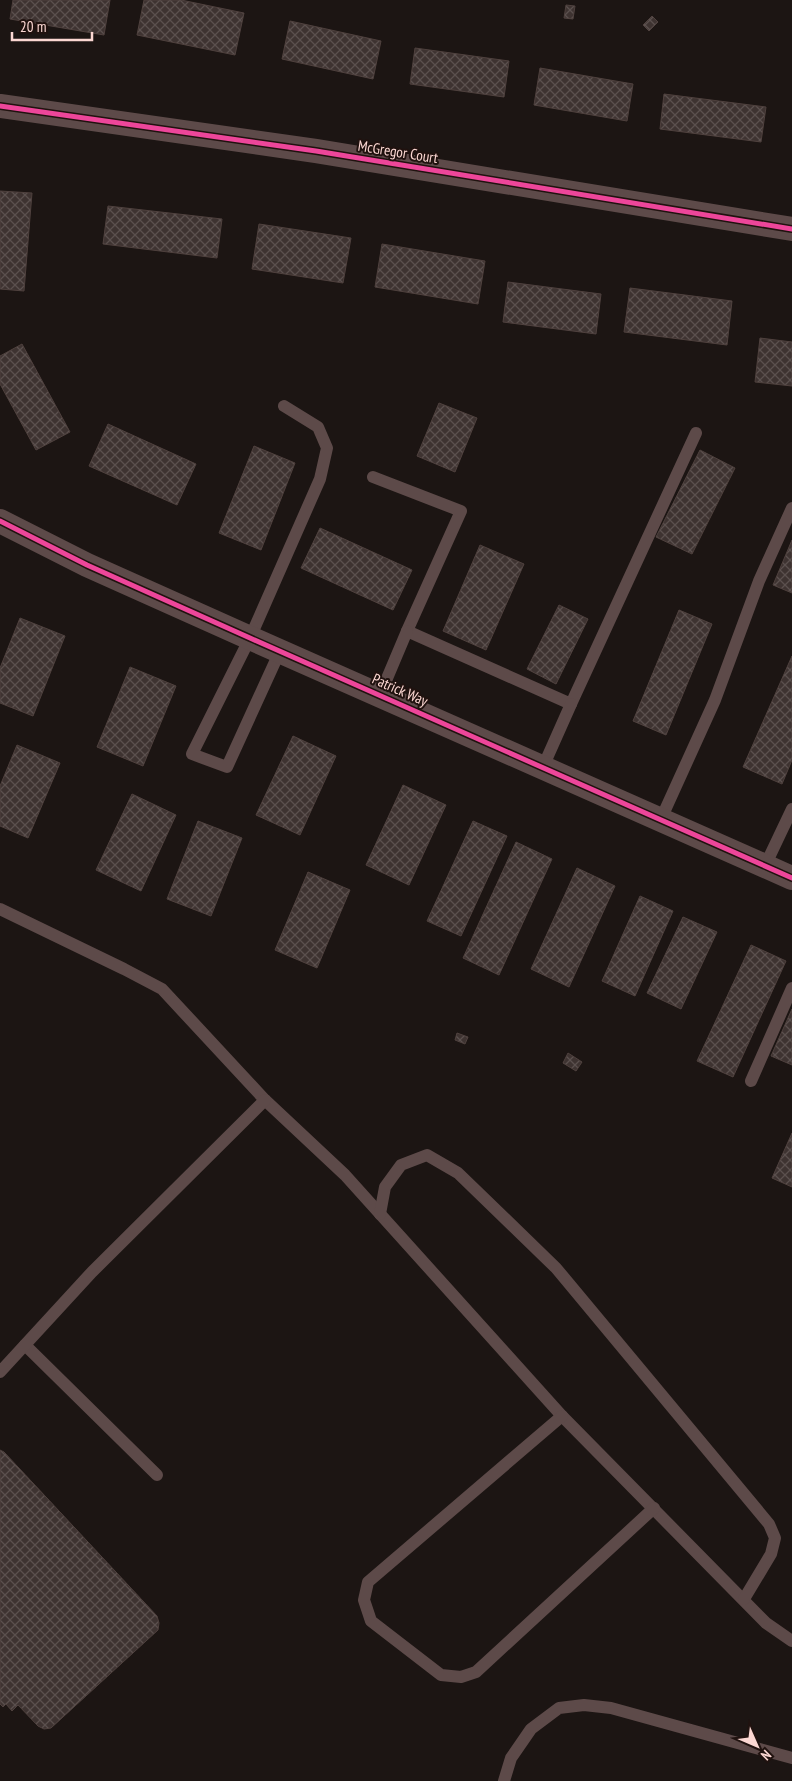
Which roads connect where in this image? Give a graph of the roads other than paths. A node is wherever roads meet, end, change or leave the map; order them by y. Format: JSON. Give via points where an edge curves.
{"nodes":[{"id":1,"x":0,"y":106,"type":"edge"},
{"id":2,"x":792,"y":228,"type":"edge"},
{"id":3,"x":284,"y":406,"type":"dead end"},
{"id":4,"x":696,"y":434,"type":"dead end"},
{"id":5,"x":373,"y":477,"type":"dead end"},
{"id":6,"x":792,"y":508,"type":"edge"},
{"id":7,"x":0,"y":521,"type":"edge"},
{"id":8,"x":407,"y":631,"type":"junction"},
{"id":9,"x":250,"y":638,"type":"junction"},
{"id":10,"x":280,"y":651,"type":"junction"},
{"id":11,"x":380,"y":695,"type":"junction"},
{"id":12,"x":571,"y":704,"type":"junction"},
{"id":13,"x":544,"y":767,"type":"junction"},
{"id":14,"x":792,"y":808,"type":"edge"},
{"id":15,"x":661,"y":819,"type":"junction"},
{"id":16,"x":765,"y":866,"type":"junction"},
{"id":17,"x":792,"y":878,"type":"edge"},
{"id":18,"x":0,"y":909,"type":"edge"},
{"id":19,"x":792,"y":988,"type":"edge"},
{"id":20,"x":751,"y":1081,"type":"dead end"},
{"id":21,"x":265,"y":1100,"type":"junction"},
{"id":22,"x":380,"y":1214,"type":"junction"},
{"id":23,"x":25,"y":1345,"type":"junction"},
{"id":24,"x":0,"y":1372,"type":"edge"},
{"id":25,"x":562,"y":1416,"type":"junction"},
{"id":26,"x":156,"y":1475,"type":"dead end"},
{"id":27,"x":654,"y":1508,"type":"junction"},
{"id":28,"x":744,"y":1599,"type":"junction"},
{"id":29,"x":792,"y":1641,"type":"edge"},
{"id":30,"x":792,"y":1758,"type":"edge"},
{"id":31,"x":504,"y":1781,"type":"edge"}],
"edges":[{"from":1,"to":2,"type":"street","name":"McGregor Court","via":[[335,154]]},
{"from":3,"to":9,"type":"lane","via":[[318,427],[327,448],[320,479]]},
{"from":4,"to":12,"type":"lane"},
{"from":5,"to":8,"type":"lane","via":[[461,511]]},
{"from":6,"to":15,"type":"lane","via":[[758,581],[715,700]]},
{"from":7,"to":9,"type":"street","name":"Patrick Way"},
{"from":8,"to":11,"type":"lane"},
{"from":8,"to":12,"type":"lane"},
{"from":9,"to":10,"type":"street","name":"Patrick Way"},
{"from":9,"to":10,"type":"lane","via":[[192,754],[227,767]]},
{"from":10,"to":11,"type":"street","name":"Patrick Way"},
{"from":11,"to":13,"type":"street","name":"Patrick Way"},
{"from":12,"to":13,"type":"lane"},
{"from":13,"to":15,"type":"street","name":"Patrick Way"},
{"from":14,"to":16,"type":"lane"},
{"from":15,"to":16,"type":"street","name":"Patrick Way"},
{"from":16,"to":17,"type":"street","name":"Patrick Way"},
{"from":18,"to":21,"type":"lane","via":[[162,990]]},
{"from":19,"to":20,"type":"lane"},
{"from":21,"to":22,"type":"lane","via":[[345,1175]]},
{"from":21,"to":23,"type":"lane","via":[[92,1272]]},
{"from":22,"to":25,"type":"lane"},
{"from":22,"to":28,"type":"lane","via":[[385,1187],[401,1165],[427,1154],[458,1173],[556,1268],[769,1524],[776,1538],[771,1554]]},
{"from":23,"to":24,"type":"lane"},
{"from":23,"to":26,"type":"lane"},
{"from":25,"to":27,"type":"lane"},
{"from":25,"to":27,"type":"lane","via":[[368,1582],[364,1600],[371,1621],[441,1675],[461,1677],[476,1672]]},
{"from":27,"to":28,"type":"lane"},
{"from":28,"to":29,"type":"lane","via":[[766,1622]]},
{"from":30,"to":31,"type":"lane","via":[[611,1708],[584,1705],[560,1708],[530,1729],[511,1758]]}]}
